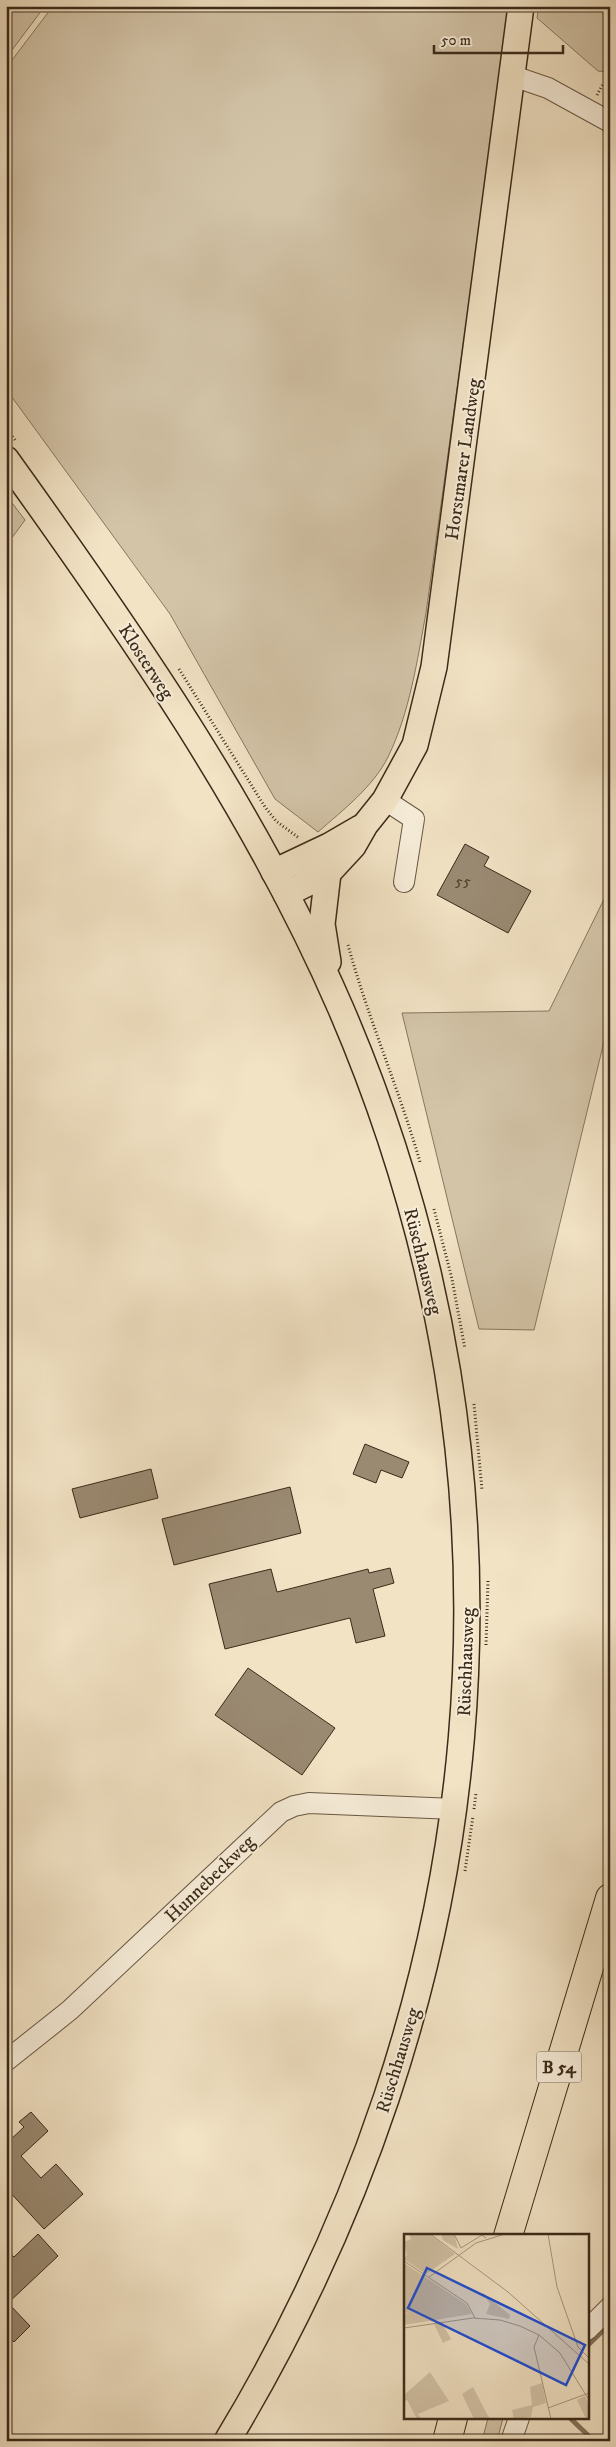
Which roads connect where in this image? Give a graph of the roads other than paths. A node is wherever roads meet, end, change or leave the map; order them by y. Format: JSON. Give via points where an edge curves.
{"nodes":[{"id":1,"x":521,"y":6,"type":"edge"},
{"id":2,"x":513,"y":76,"type":"junction"},
{"id":3,"x":610,"y":122,"type":"edge"},
{"id":4,"x":6,"y":460,"type":"edge"},
{"id":5,"x":385,"y":800,"type":"junction"},
{"id":6,"x":364,"y":825,"type":"junction"},
{"id":7,"x":274,"y":872,"type":"junction"},
{"id":8,"x":328,"y":873,"type":"junction"},
{"id":9,"x":404,"y":882,"type":"dead end"},
{"id":10,"x":286,"y":894,"type":"junction"},
{"id":11,"x":336,"y":998,"type":"junction"},
{"id":12,"x":455,"y":1809,"type":"junction"},
{"id":13,"x":610,"y":1898,"type":"edge"},
{"id":14,"x":610,"y":1951,"type":"edge"},
{"id":15,"x":6,"y":2061,"type":"edge"},
{"id":16,"x":509,"y":2234,"type":"edge"},
{"id":17,"x":525,"y":2234,"type":"edge"},
{"id":18,"x":610,"y":2307,"type":"edge"},
{"id":19,"x":588,"y":2329,"type":"edge"},
{"id":20,"x":452,"y":2420,"type":"edge"},
{"id":21,"x":468,"y":2420,"type":"edge"},
{"id":22,"x":518,"y":2420,"type":"edge"},
{"id":23,"x":227,"y":2441,"type":"edge"},
{"id":24,"x":446,"y":2441,"type":"edge"},
{"id":25,"x":463,"y":2441,"type":"edge"},
{"id":26,"x":511,"y":2441,"type":"edge"}],
"edges":[{"from":1,"to":2,"type":"main road","name":"Horstmarer Landweg"},
{"from":2,"to":3,"type":"street","via":[[548,88]]},
{"from":2,"to":5,"type":"main road","name":"Horstmarer Landweg","via":[[434,667],[415,745]]},
{"from":4,"to":7,"type":"main road","name":"Klosterweg","via":[[126,628],[192,731]]},
{"from":5,"to":6,"type":"main road","name":"Horstmarer Landweg"},
{"from":5,"to":9,"type":"street","via":[[414,819]]},
{"from":6,"to":7,"type":"main road","name":"Horstmarer Landweg"},
{"from":6,"to":8,"type":"main road","name":"Horstmarer Landweg","via":[[353,846]]},
{"from":7,"to":10,"type":"main road","name":"Rüschhausweg"},
{"from":8,"to":10,"type":"main road","name":"Horstmarer Landweg"},
{"from":8,"to":11,"type":"main road","via":[[322,924]]},
{"from":10,"to":11,"type":"main road","name":"Rüschhausweg"},
{"from":11,"to":12,"type":"main road","name":"Rüschhausweg","via":[[387,1126],[417,1225],[447,1362],[462,1486],[467,1599],[464,1714]]},
{"from":12,"to":15,"type":"street","name":"Hunnebeckweg","via":[[309,1803],[282,1812],[70,2010]]},
{"from":12,"to":23,"type":"main road","name":"Rüschhausweg","via":[[429,1951],[375,2132],[308,2291],[262,2382]]},
{"from":13,"to":16,"type":"highway","number":"B 54"},
{"from":14,"to":17,"type":"highway","number":"B 54"},
{"from":18,"to":19,"type":"street"},
{"from":20,"to":24,"type":"highway"},
{"from":21,"to":25,"type":"highway"},
{"from":22,"to":26,"type":"street"}]}
